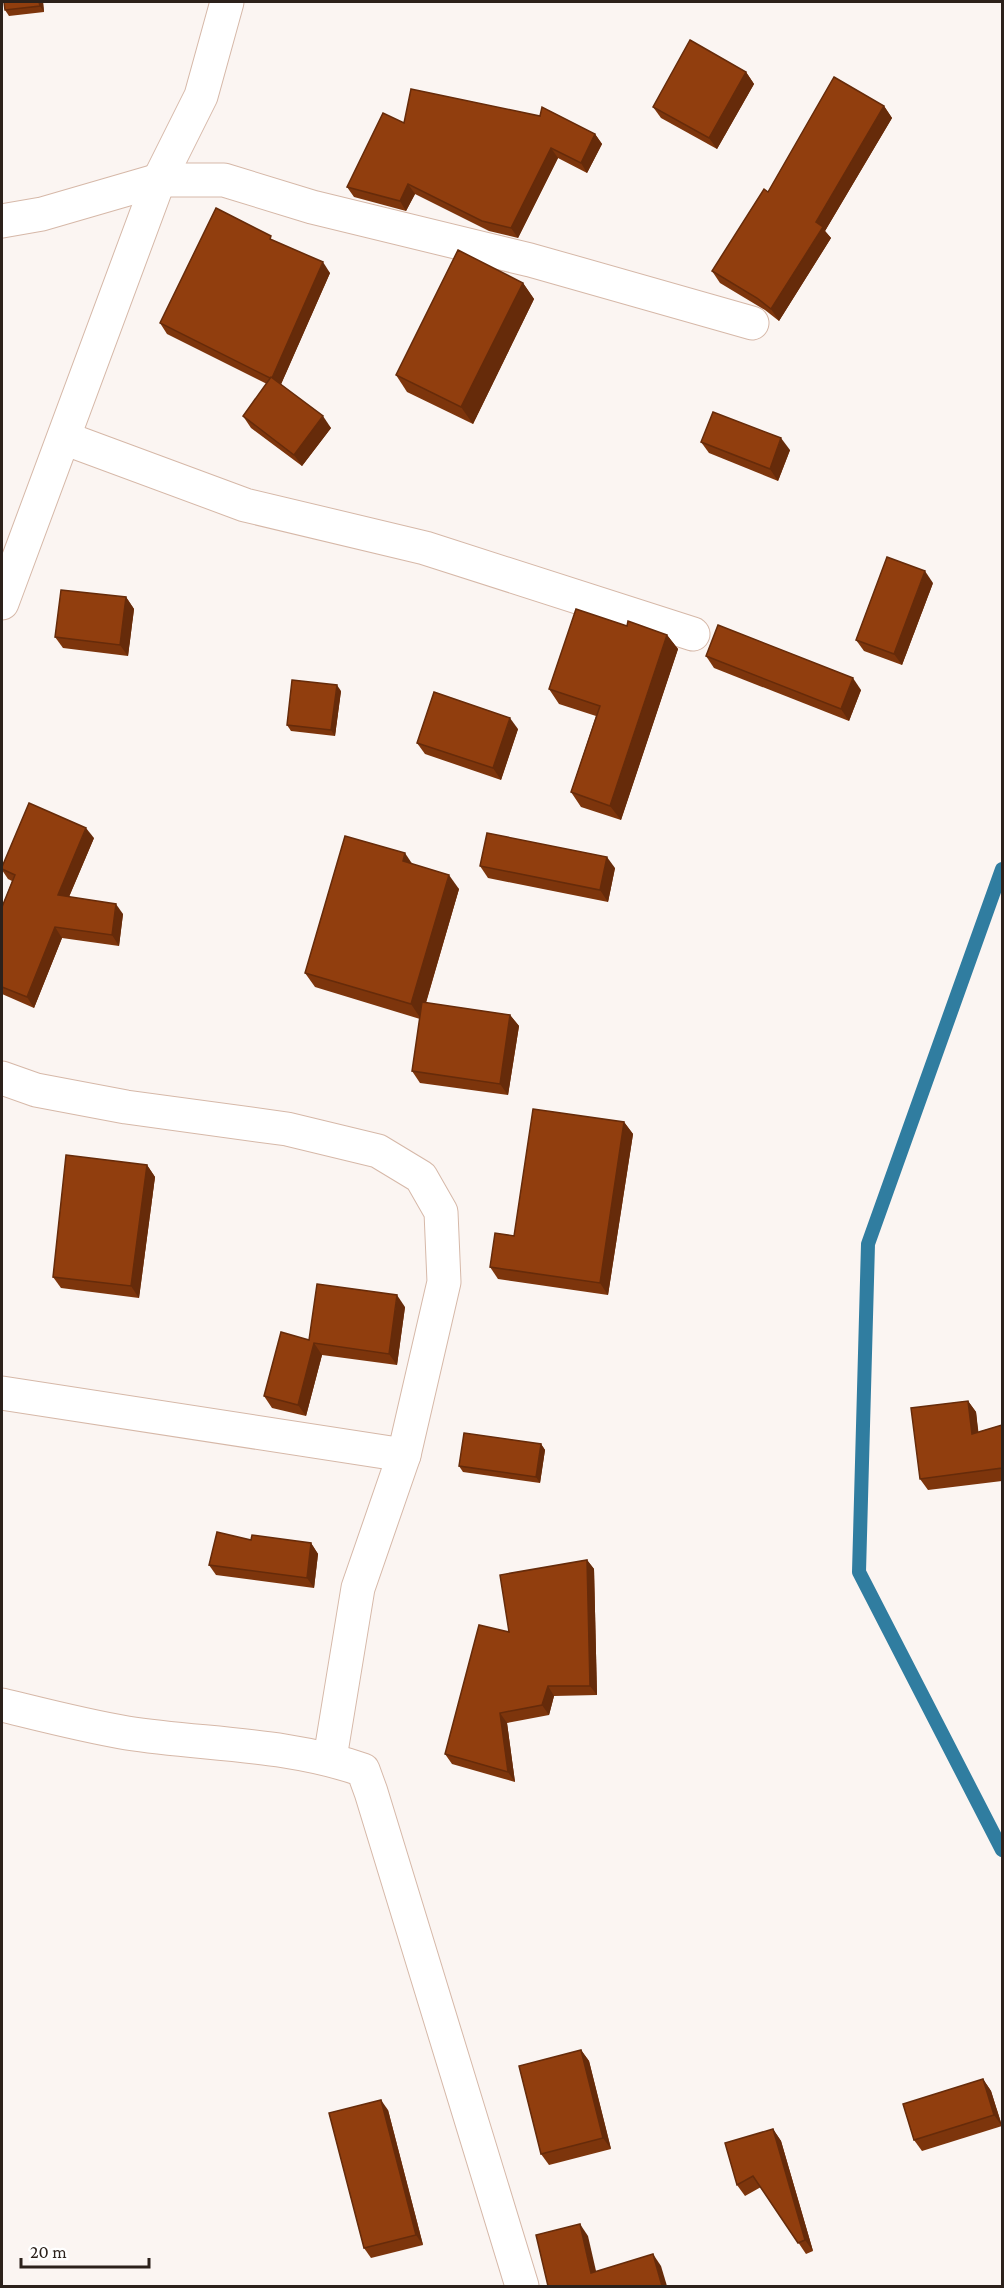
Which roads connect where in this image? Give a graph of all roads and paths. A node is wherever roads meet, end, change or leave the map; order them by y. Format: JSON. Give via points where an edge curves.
{"nodes":[{"id":1,"x":227,"y":2,"type":"edge"},
{"id":2,"x":159,"y":180,"type":"junction"},
{"id":3,"x":2,"y":221,"type":"edge"},
{"id":4,"x":752,"y":323,"type":"dead end"},
{"id":5,"x":64,"y":438,"type":"junction"},
{"id":6,"x":10,"y":554,"type":"edge"},
{"id":7,"x":2,"y":603,"type":"edge"},
{"id":8,"x":693,"y":634,"type":"dead end"},
{"id":9,"x":2,"y":1078,"type":"edge"},
{"id":10,"x":2,"y":1393,"type":"edge"},
{"id":11,"x":404,"y":1455,"type":"junction"},
{"id":12,"x":2,"y":1705,"type":"edge"},
{"id":13,"x":330,"y":1758,"type":"junction"},
{"id":14,"x":522,"y":2286,"type":"edge"}],
"edges":[{"from":1,"to":2,"type":"street","via":[[201,96]]},
{"from":2,"to":3,"type":"street","via":[[42,214]]},
{"from":2,"to":4,"type":"street","via":[[225,180],[312,207],[530,260]]},
{"from":2,"to":5,"type":"street"},
{"from":5,"to":6,"type":"street"},
{"from":5,"to":8,"type":"street","via":[[245,506],[425,548]]},
{"from":6,"to":7,"type":"street"},
{"from":9,"to":11,"type":"street","via":[[126,1107],[288,1129],[378,1151],[421,1177],[441,1212],[444,1282]]},
{"from":10,"to":11,"type":"street"},
{"from":11,"to":13,"type":"street","via":[[358,1588]]},
{"from":12,"to":13,"type":"street","via":[[126,1732]]},
{"from":13,"to":14,"type":"street","via":[[363,1770],[371,1792]]}]}
